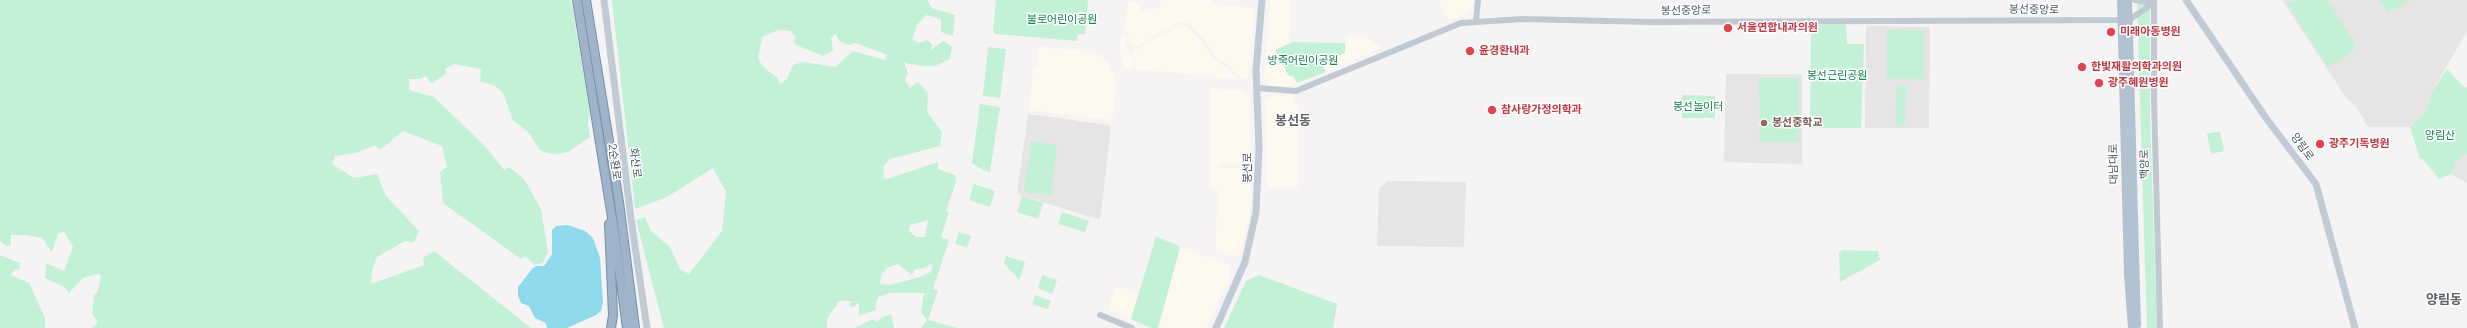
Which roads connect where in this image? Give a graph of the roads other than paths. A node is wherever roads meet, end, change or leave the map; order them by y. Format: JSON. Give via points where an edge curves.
{"nodes":[{"id":1,"x":577,"y":0,"type":"edge"},
{"id":2,"x":586,"y":0,"type":"edge"},
{"id":3,"x":604,"y":0,"type":"edge"},
{"id":4,"x":1262,"y":0,"type":"edge"},
{"id":5,"x":1478,"y":0,"type":"edge"},
{"id":6,"x":2121,"y":0,"type":"edge"},
{"id":7,"x":2128,"y":0,"type":"edge"},
{"id":8,"x":2135,"y":0,"type":"edge"},
{"id":9,"x":2186,"y":0,"type":"edge"},
{"id":10,"x":2154,"y":2,"type":"edge"},
{"id":11,"x":2126,"y":20,"type":"junction"},
{"id":12,"x":1476,"y":21,"type":"junction"},
{"id":13,"x":1257,"y":88,"type":"junction"},
{"id":14,"x":619,"y":202,"type":"junction"},
{"id":15,"x":609,"y":207,"type":"junction"},
{"id":16,"x":1100,"y":315,"type":"dead end"},
{"id":17,"x":611,"y":328,"type":"edge"},
{"id":18,"x":627,"y":328,"type":"edge"},
{"id":19,"x":636,"y":328,"type":"edge"},
{"id":20,"x":639,"y":328,"type":"edge"},
{"id":21,"x":647,"y":328,"type":"edge"},
{"id":22,"x":1132,"y":328,"type":"edge"},
{"id":23,"x":1216,"y":328,"type":"edge"},
{"id":24,"x":2132,"y":328,"type":"edge"},
{"id":25,"x":2137,"y":328,"type":"edge"},
{"id":26,"x":2160,"y":328,"type":"edge"},
{"id":27,"x":2355,"y":328,"type":"edge"}],
"edges":[{"from":1,"to":15,"type":"highway","name":"2순환로"},
{"from":2,"to":14,"type":"highway","name":"2순환로"},
{"from":3,"to":21,"type":"main road","name":"화산로"},
{"from":4,"to":13,"type":"main road","name":"봉선로"},
{"from":5,"to":12,"type":"street"},
{"from":6,"to":11,"type":"main road","name":"대남대로"},
{"from":7,"to":11,"type":"main road","name":"대남대로"},
{"from":8,"to":10,"type":"street"},
{"from":9,"to":27,"type":"main road","name":"양림로","via":[[2266,118],[2316,184]]},
{"from":10,"to":11,"type":"street"},
{"from":10,"to":26,"type":"street","name":"백양로"},
{"from":11,"to":12,"type":"street","name":"봉선중앙로"},
{"from":11,"to":24,"type":"main road","name":"대남대로","via":[[2128,274]]},
{"from":11,"to":25,"type":"main road","name":"대남대로"},
{"from":12,"to":13,"type":"street","name":"봉선중앙로","via":[[1461,23],[1296,91]]},
{"from":13,"to":23,"type":"main road","name":"봉선로","via":[[1259,189],[1254,225],[1242,272]]},
{"from":14,"to":19,"type":"highway","name":"2순환로"},
{"from":14,"to":20,"type":"highway"},
{"from":15,"to":17,"type":"highway","via":[[613,303]]},
{"from":15,"to":18,"type":"highway","name":"2순환로"},
{"from":16,"to":22,"type":"street"}]}
